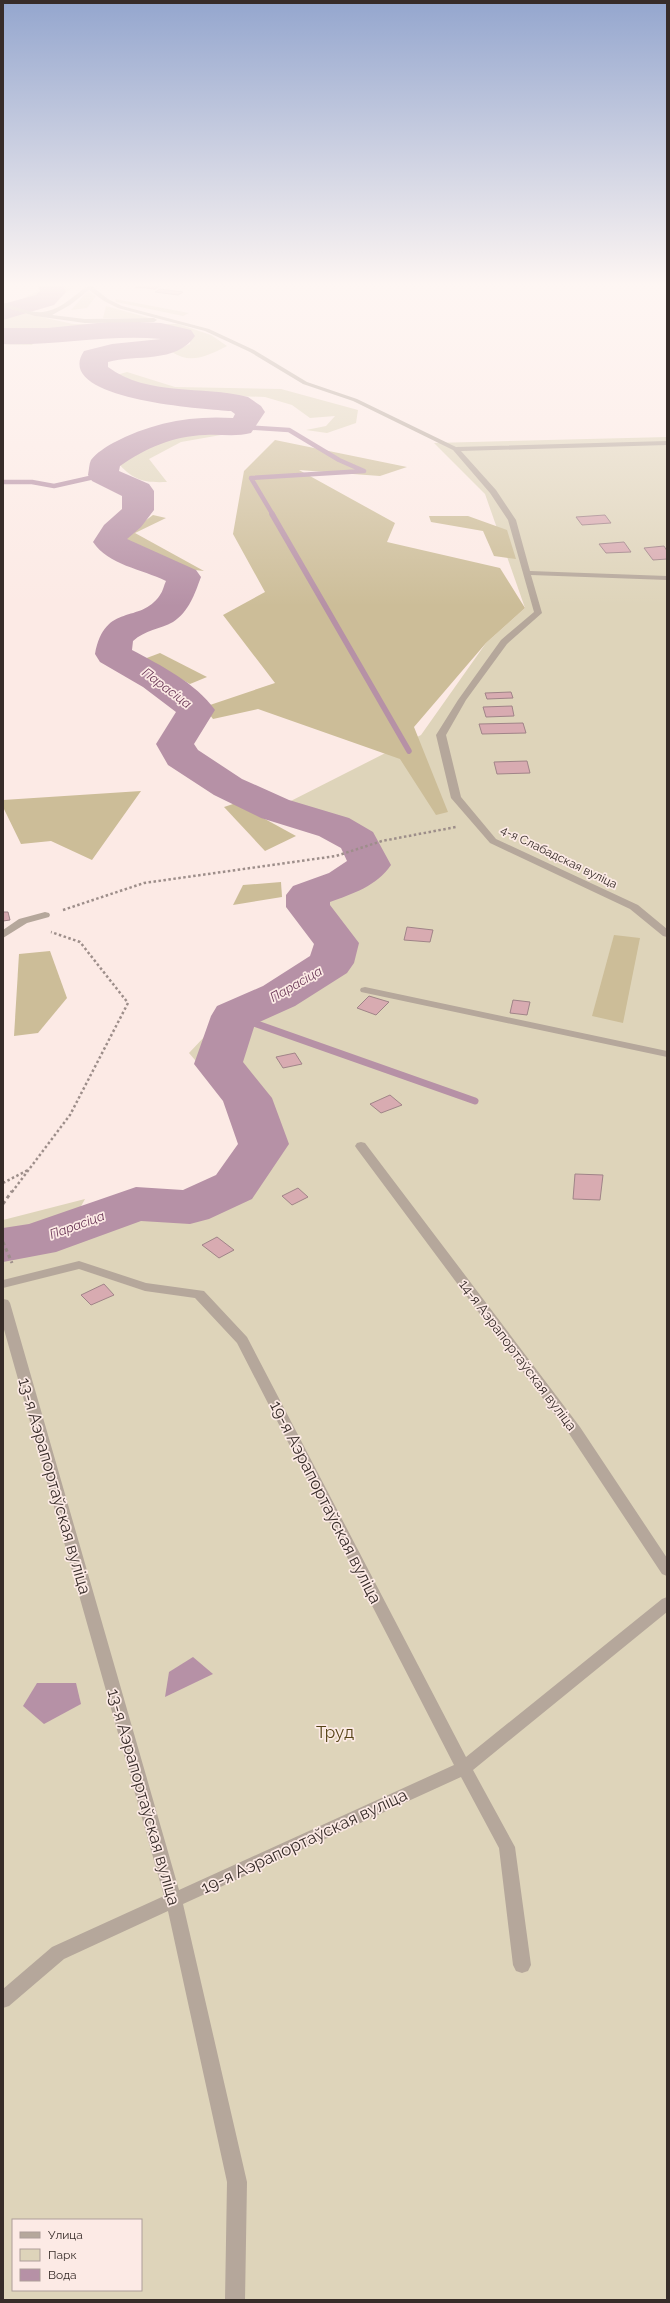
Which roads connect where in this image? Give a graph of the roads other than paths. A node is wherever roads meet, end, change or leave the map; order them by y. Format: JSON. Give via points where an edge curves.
{"nodes":[{"id":1,"x":327,"y":390,"type":"edge"},
{"id":2,"x":667,"y":442,"type":"edge"},
{"id":3,"x":455,"y":449,"type":"junction"},
{"id":4,"x":528,"y":572,"type":"junction"},
{"id":5,"x":667,"y":578,"type":"edge"},
{"id":6,"x":46,"y":915,"type":"road end"},
{"id":7,"x":667,"y":934,"type":"edge"},
{"id":8,"x":3,"y":935,"type":"edge"},
{"id":9,"x":365,"y":990,"type":"dead end"},
{"id":10,"x":667,"y":1054,"type":"edge"},
{"id":11,"x":361,"y":1146,"type":"dead end"},
{"id":12,"x":3,"y":1284,"type":"edge"},
{"id":13,"x":3,"y":1303,"type":"edge"},
{"id":14,"x":667,"y":1570,"type":"edge"},
{"id":15,"x":664,"y":1609,"type":"edge"},
{"id":16,"x":464,"y":1768,"type":"junction"},
{"id":17,"x":174,"y":1900,"type":"junction"},
{"id":18,"x":522,"y":1965,"type":"dead end"},
{"id":19,"x":3,"y":2000,"type":"edge"},
{"id":20,"x":235,"y":2300,"type":"edge"}],
"edges":[{"from":1,"to":3,"type":"street","via":[[355,400]]},
{"from":2,"to":3,"type":"street"},
{"from":3,"to":4,"type":"street","via":[[493,492],[512,520]]},
{"from":4,"to":5,"type":"street"},
{"from":4,"to":7,"type":"street","name":"4-я Слабадская вуліца","via":[[538,613],[504,642],[462,700],[441,735],[456,798],[493,841],[634,907]]},
{"from":6,"to":8,"type":"street","via":[[23,921]]},
{"from":9,"to":10,"type":"street"},
{"from":11,"to":14,"type":"street","name":"14-я Аэрапортаўская вуліца","via":[[575,1431]]},
{"from":12,"to":16,"type":"street","name":"19-я Аэрапортаўская вуліца","via":[[80,1265],[145,1287],[199,1294],[242,1340]]},
{"from":13,"to":17,"type":"street","name":"13-я Аэрапортаўская вуліца"},
{"from":15,"to":16,"type":"street","name":"19-я Аэрапортаўская вуліца"},
{"from":16,"to":17,"type":"street","name":"19-я Аэрапортаўская вуліца"},
{"from":16,"to":18,"type":"street","via":[[507,1847]]},
{"from":17,"to":19,"type":"street","name":"19-я Аэрапортаўская вуліца","via":[[58,1953]]},
{"from":17,"to":20,"type":"street","name":"13-я Аэрапортаўская вуліца","via":[[236,2182]]}]}
